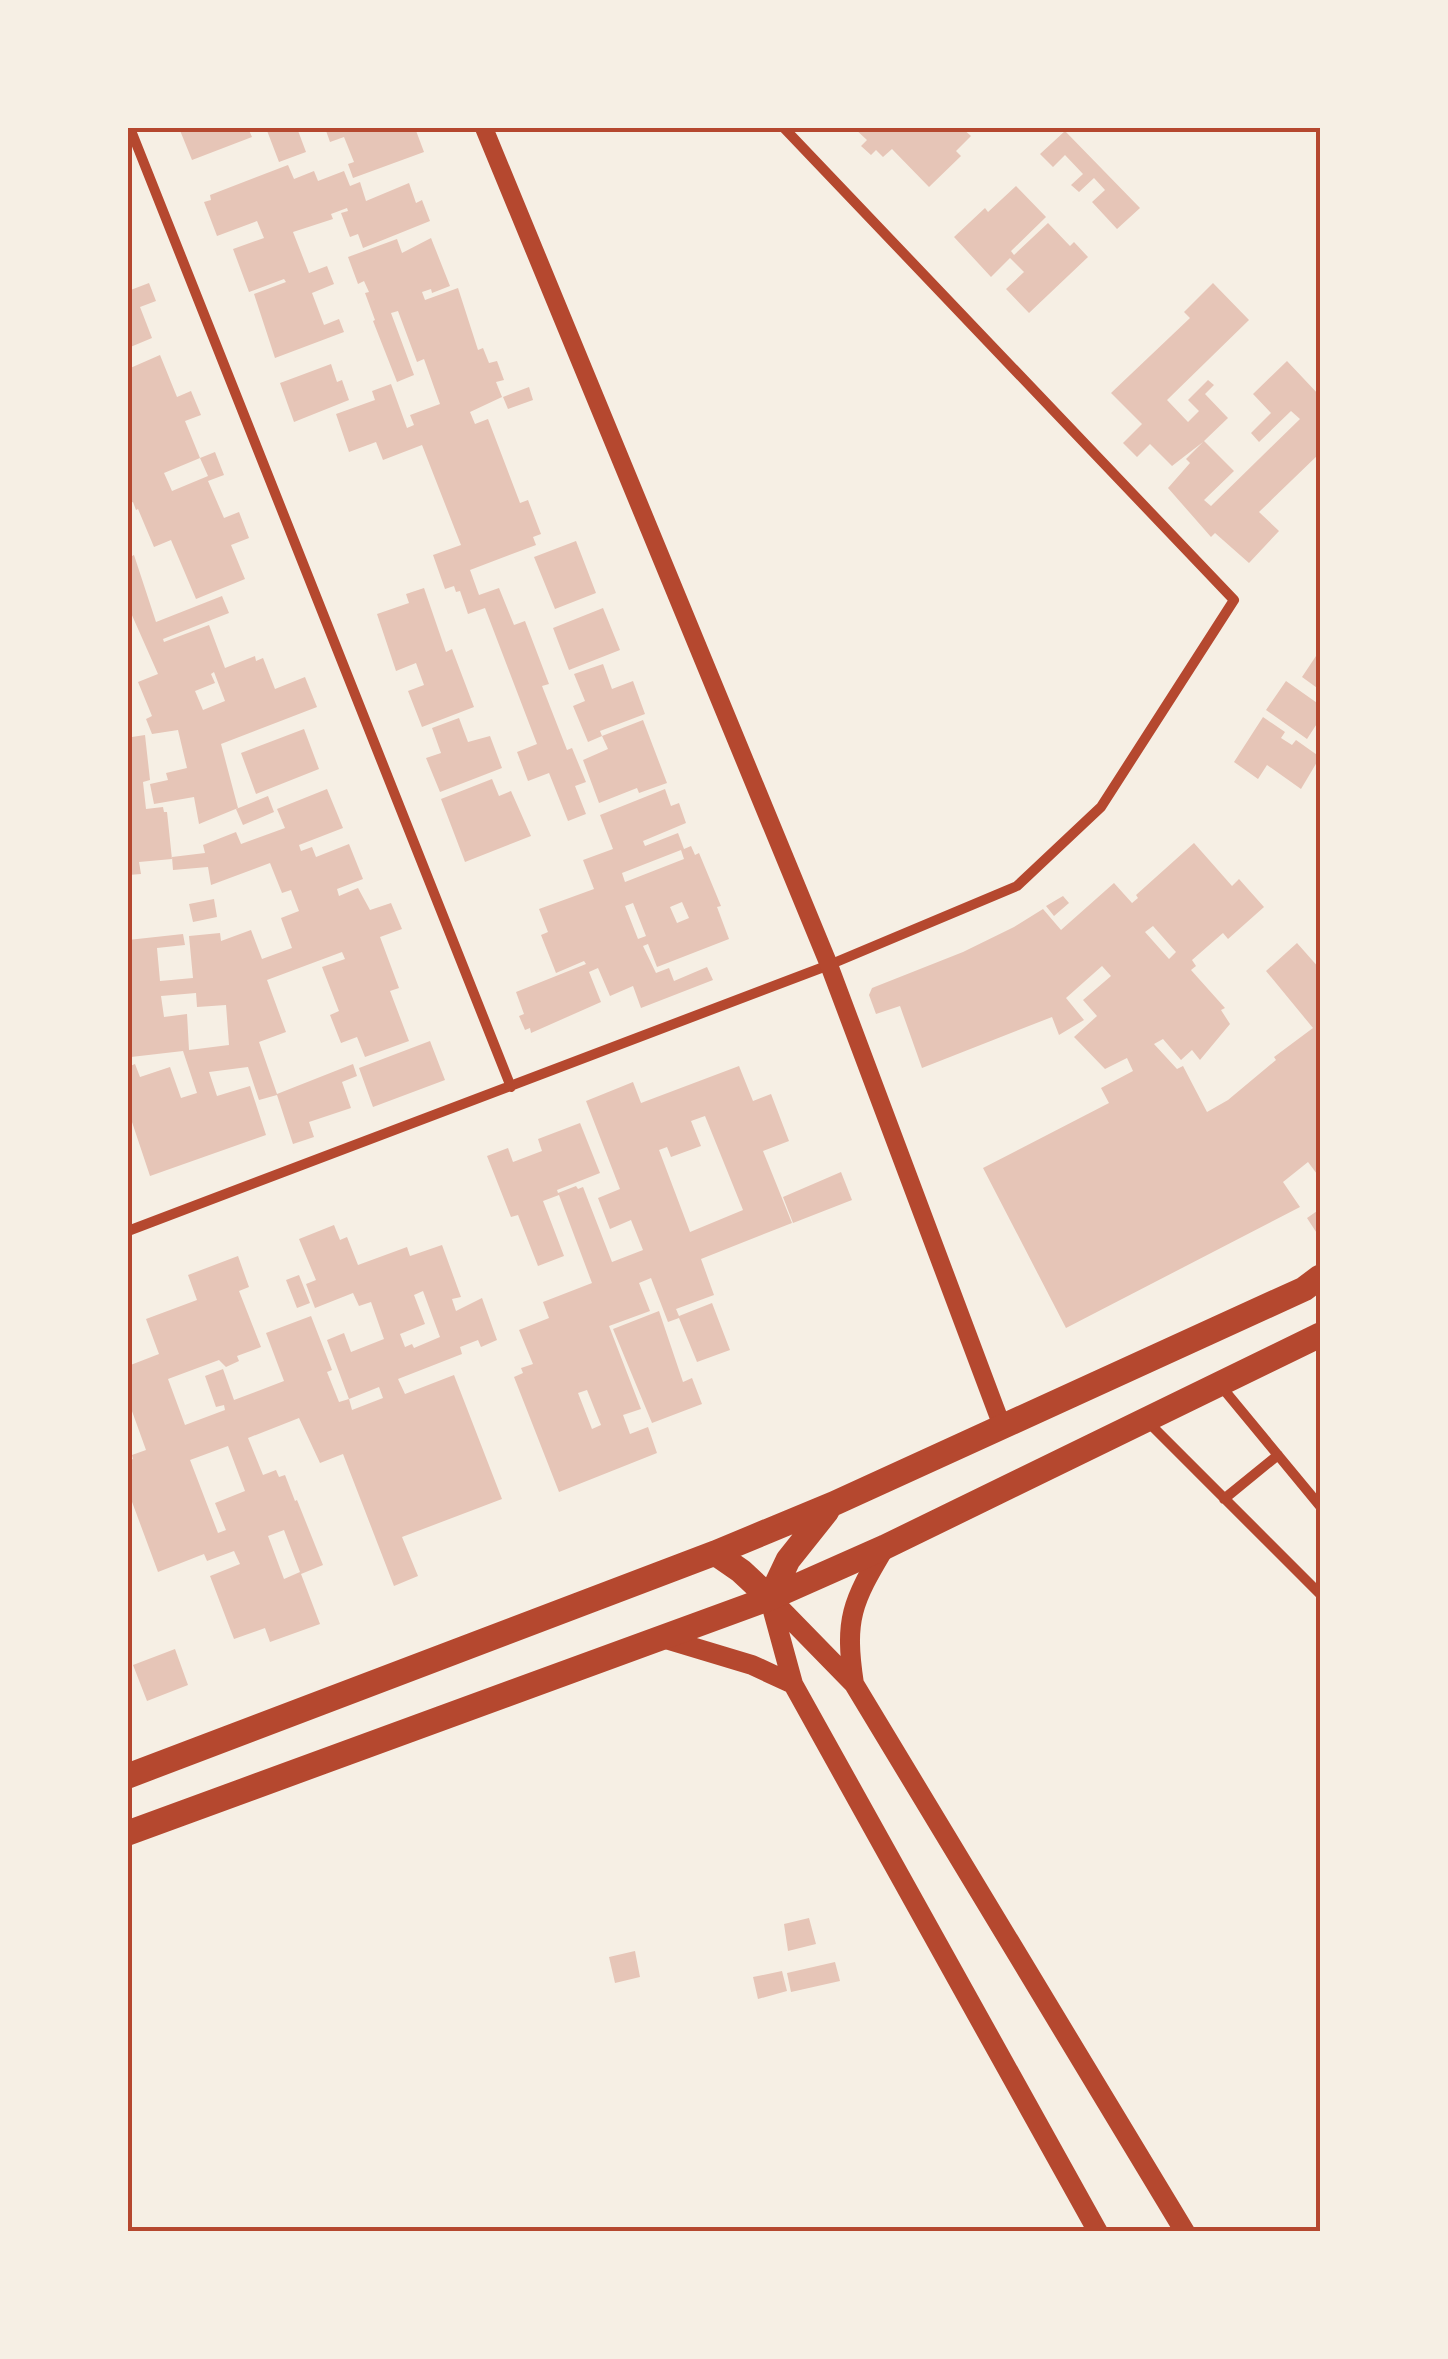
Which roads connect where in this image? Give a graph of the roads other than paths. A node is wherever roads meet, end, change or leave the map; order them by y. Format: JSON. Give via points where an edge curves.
{"nodes":[{"id":1,"x":130,"y":128,"type":"edge"},
{"id":2,"x":484,"y":128,"type":"edge"},
{"id":3,"x":784,"y":128,"type":"edge"},
{"id":4,"x":828,"y":965,"type":"junction"},
{"id":5,"x":512,"y":1087,"type":"junction"},
{"id":6,"x":128,"y":1232,"type":"edge"},
{"id":7,"x":1320,"y":1277,"type":"edge"},
{"id":8,"x":1320,"y":1336,"type":"edge"},
{"id":9,"x":1220,"y":1386,"type":"junction"},
{"id":10,"x":1146,"y":1420,"type":"junction"},
{"id":11,"x":1002,"y":1426,"type":"junction"},
{"id":12,"x":1278,"y":1456,"type":"junction"},
{"id":13,"x":1224,"y":1498,"type":"junction"},
{"id":14,"x":834,"y":1504,"type":"junction"},
{"id":15,"x":1320,"y":1506,"type":"edge"},
{"id":16,"x":885,"y":1547,"type":"junction"},
{"id":17,"x":716,"y":1553,"type":"junction"},
{"id":18,"x":1320,"y":1594,"type":"edge"},
{"id":19,"x":770,"y":1598,"type":"junction"},
{"id":20,"x":659,"y":1637,"type":"junction"},
{"id":21,"x":793,"y":1684,"type":"junction"},
{"id":22,"x":854,"y":1684,"type":"junction"},
{"id":23,"x":128,"y":1776,"type":"edge"},
{"id":24,"x":128,"y":1833,"type":"edge"},
{"id":25,"x":1098,"y":2232,"type":"edge"},
{"id":26,"x":1185,"y":2232,"type":"edge"}],
"edges":[{"from":1,"to":5,"type":"street"},
{"from":2,"to":4,"type":"street"},
{"from":3,"to":4,"type":"street","via":[[1234,600],[1101,808],[1017,886]]},
{"from":4,"to":5,"type":"street"},
{"from":4,"to":11,"type":"street"},
{"from":5,"to":6,"type":"street"},
{"from":7,"to":11,"type":"main road"},
{"from":8,"to":9,"type":"main road"},
{"from":9,"to":10,"type":"main road"},
{"from":9,"to":12,"type":"street"},
{"from":10,"to":13,"type":"street"},
{"from":10,"to":16,"type":"main road"},
{"from":11,"to":14,"type":"main road"},
{"from":12,"to":13,"type":"street"},
{"from":12,"to":15,"type":"street"},
{"from":13,"to":18,"type":"street"},
{"from":14,"to":17,"type":"main road"},
{"from":14,"to":19,"type":"main road","via":[[788,1560]]},
{"from":16,"to":19,"type":"main road"},
{"from":16,"to":22,"type":"main road","via":[[850,1615]]},
{"from":17,"to":19,"type":"main road"},
{"from":17,"to":23,"type":"main road"},
{"from":19,"to":20,"type":"main road"},
{"from":19,"to":21,"type":"main road"},
{"from":19,"to":22,"type":"main road"},
{"from":20,"to":21,"type":"main road"},
{"from":20,"to":24,"type":"main road"},
{"from":21,"to":25,"type":"main road"},
{"from":22,"to":26,"type":"main road"}]}
